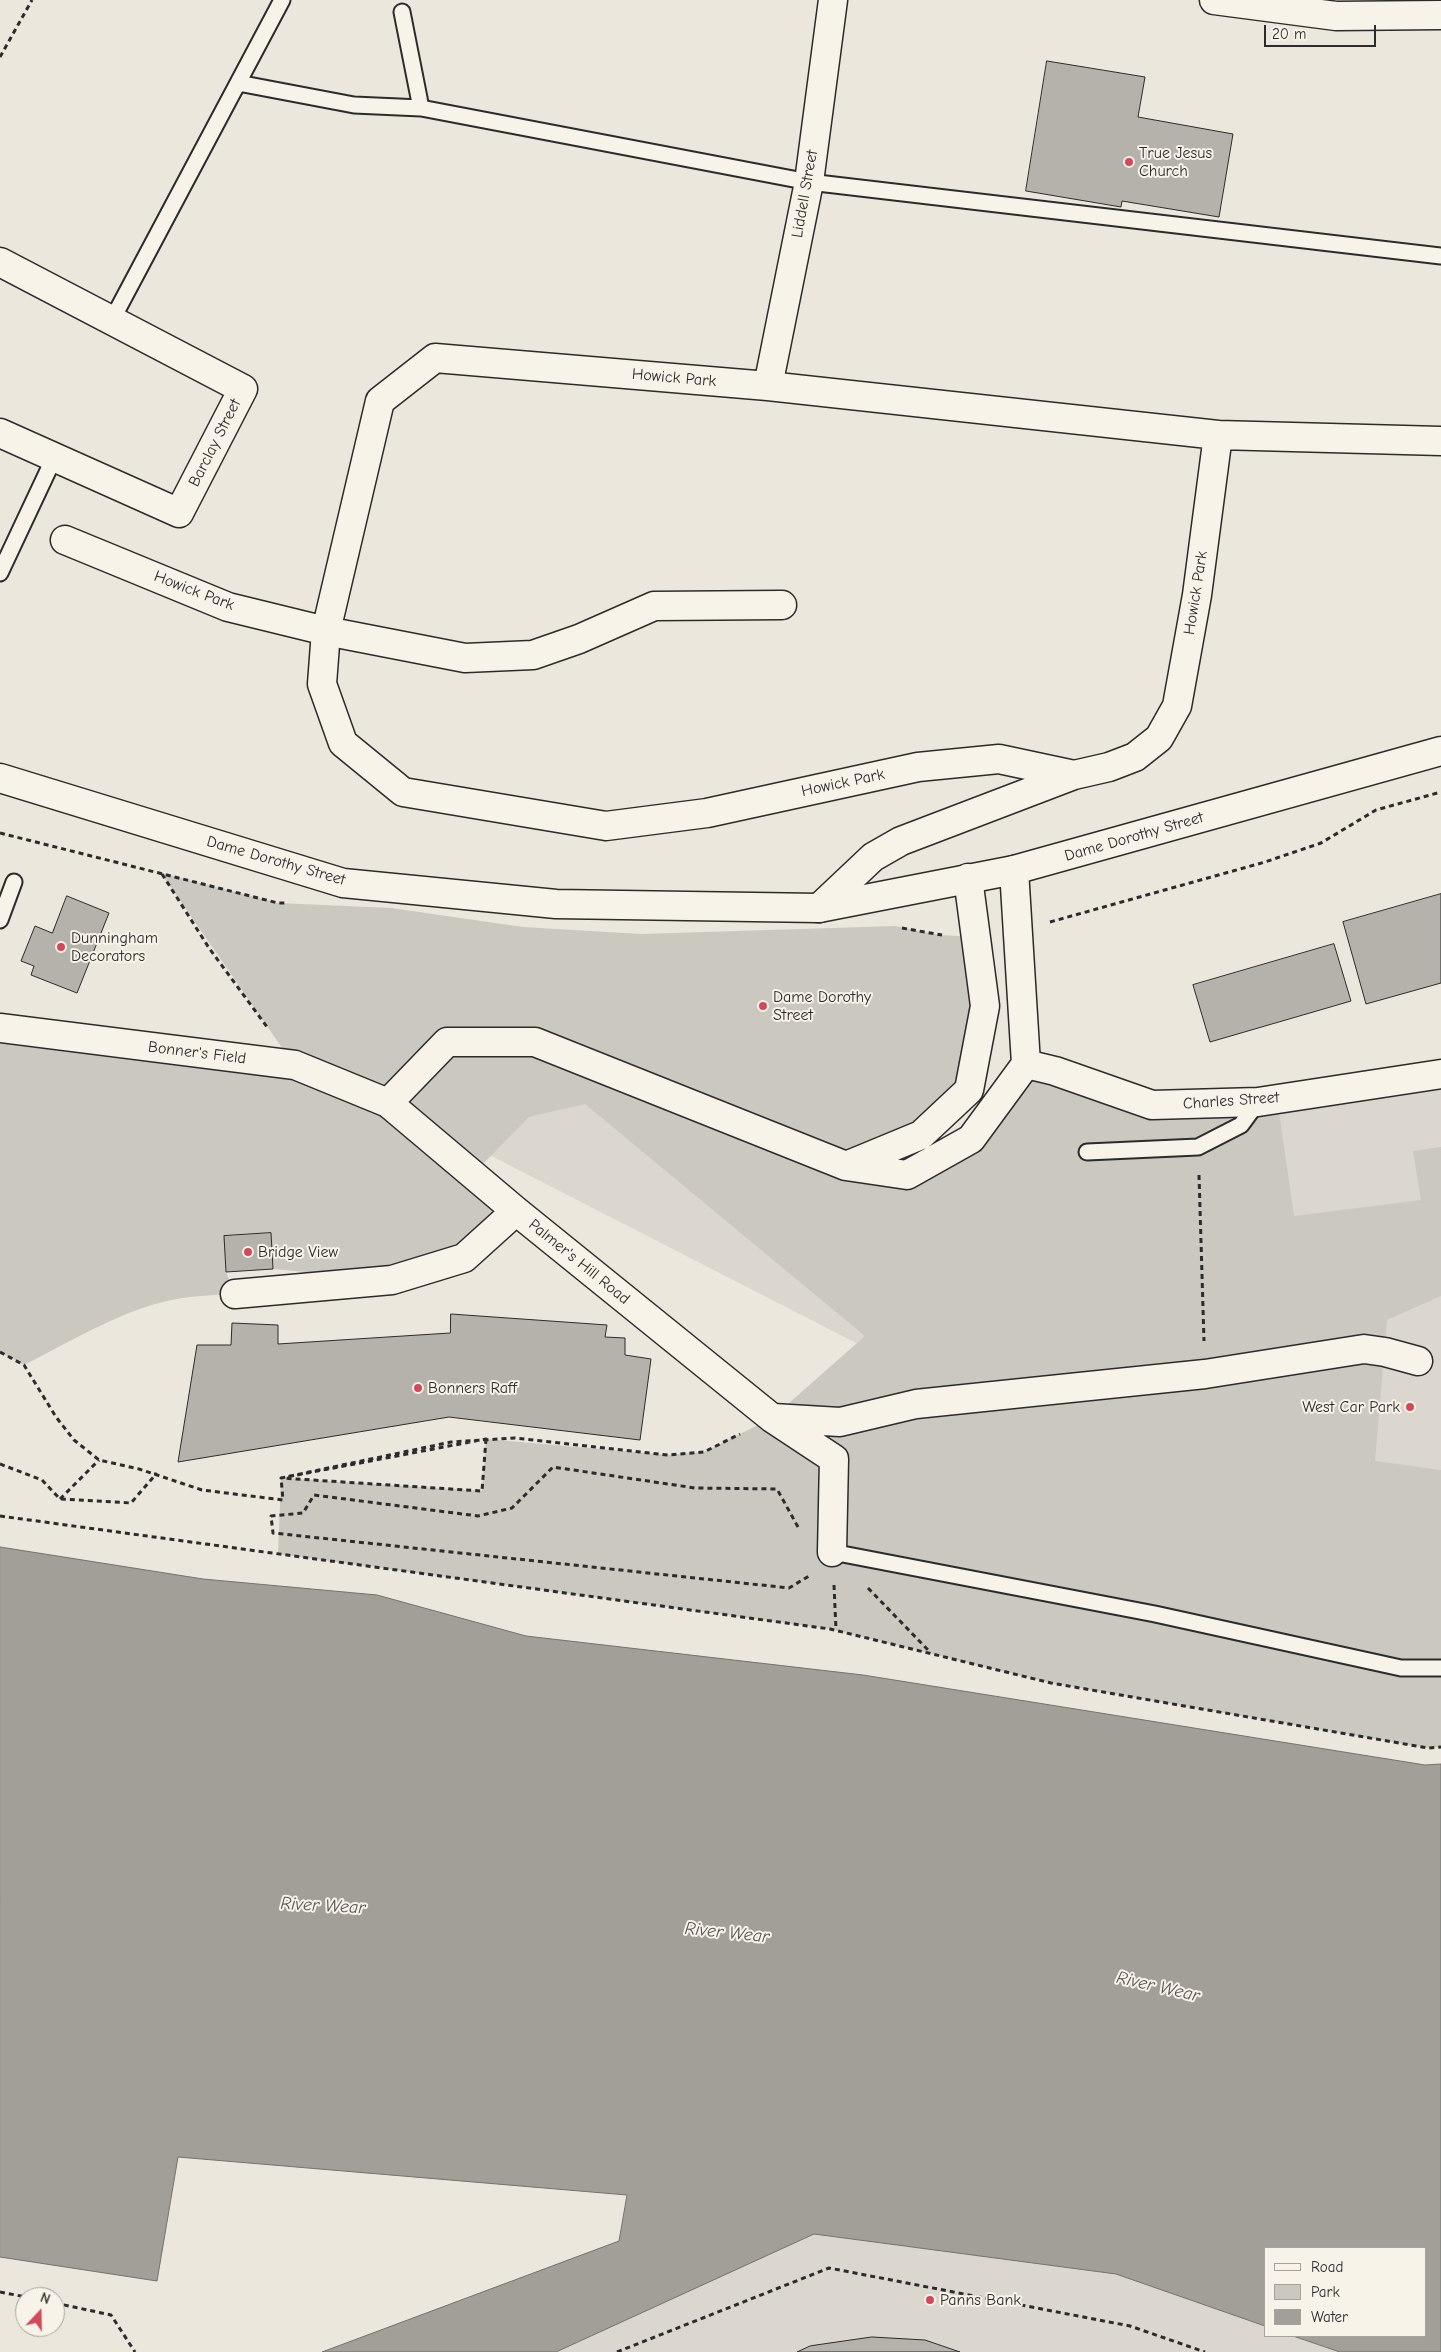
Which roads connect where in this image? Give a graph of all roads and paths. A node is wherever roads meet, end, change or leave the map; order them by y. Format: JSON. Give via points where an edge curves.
{"nodes":[{"id":1,"x":32,"y":0,"type":"edge"},
{"id":2,"x":282,"y":0,"type":"edge"},
{"id":3,"x":833,"y":0,"type":"edge"},
{"id":4,"x":1214,"y":0,"type":"edge"},
{"id":5,"x":402,"y":12,"type":"dead end"},
{"id":6,"x":1441,"y":15,"type":"edge"},
{"id":7,"x":0,"y":58,"type":"edge"},
{"id":8,"x":238,"y":84,"type":"junction"},
{"id":9,"x":421,"y":108,"type":"junction"},
{"id":10,"x":809,"y":182,"type":"junction"},
{"id":11,"x":1441,"y":256,"type":"edge"},
{"id":12,"x":0,"y":262,"type":"edge"},
{"id":13,"x":112,"y":320,"type":"junction"},
{"id":14,"x":768,"y":386,"type":"junction"},
{"id":15,"x":0,"y":433,"type":"edge"},
{"id":16,"x":1218,"y":435,"type":"junction"},
{"id":17,"x":1441,"y":441,"type":"edge"},
{"id":18,"x":54,"y":458,"type":"junction"},
{"id":19,"x":66,"y":540,"type":"dead end"},
{"id":20,"x":0,"y":572,"type":"edge"},
{"id":21,"x":782,"y":604,"type":"dead end"},
{"id":22,"x":326,"y":631,"type":"junction"},
{"id":23,"x":1441,"y":751,"type":"edge"},
{"id":24,"x":1074,"y":775,"type":"junction"},
{"id":25,"x":0,"y":778,"type":"edge"},
{"id":26,"x":1441,"y":792,"type":"edge"},
{"id":27,"x":1014,"y":870,"type":"junction"},
{"id":28,"x":161,"y":873,"type":"dead end"},
{"id":29,"x":968,"y":878,"type":"junction"},
{"id":30,"x":14,"y":882,"type":"dead end"},
{"id":31,"x":819,"y":908,"type":"junction"},
{"id":32,"x":1070,"y":917,"type":"dead end"},
{"id":33,"x":0,"y":920,"type":"edge"},
{"id":34,"x":0,"y":1028,"type":"edge"},
{"id":35,"x":1026,"y":1064,"type":"junction"},
{"id":36,"x":295,"y":1065,"type":"junction"},
{"id":37,"x":1441,"y":1074,"type":"edge"},
{"id":38,"x":1258,"y":1102,"type":"junction"},
{"id":39,"x":388,"y":1103,"type":"junction"},
{"id":40,"x":1198,"y":1147,"type":"junction"},
{"id":41,"x":1087,"y":1152,"type":"dead end"},
{"id":42,"x":846,"y":1166,"type":"junction"},
{"id":43,"x":516,"y":1211,"type":"junction"},
{"id":44,"x":235,"y":1294,"type":"dead end"},
{"id":45,"x":0,"y":1352,"type":"edge"},
{"id":46,"x":1418,"y":1361,"type":"dead end"},
{"id":47,"x":1206,"y":1374,"type":"junction"},
{"id":48,"x":772,"y":1418,"type":"junction"},
{"id":49,"x":486,"y":1439,"type":"junction"},
{"id":50,"x":99,"y":1460,"type":"junction"},
{"id":51,"x":0,"y":1464,"type":"edge"},
{"id":52,"x":156,"y":1474,"type":"junction"},
{"id":53,"x":281,"y":1478,"type":"junction"},
{"id":54,"x":60,"y":1498,"type":"junction"},
{"id":55,"x":0,"y":1516,"type":"edge"},
{"id":56,"x":832,"y":1552,"type":"junction"},
{"id":57,"x":836,"y":1630,"type":"junction"},
{"id":58,"x":931,"y":1653,"type":"junction"},
{"id":59,"x":1441,"y":1668,"type":"edge"},
{"id":60,"x":1441,"y":1748,"type":"edge"},
{"id":61,"x":0,"y":2292,"type":"edge"},
{"id":62,"x":15,"y":2295,"type":"edge"},
{"id":63,"x":65,"y":2305,"type":"edge"},
{"id":64,"x":135,"y":2352,"type":"edge"},
{"id":65,"x":618,"y":2352,"type":"edge"},
{"id":66,"x":1205,"y":2352,"type":"edge"}],
"edges":[{"from":1,"to":7,"type":"path"},
{"from":2,"to":8,"type":"lane"},
{"from":3,"to":10,"type":"street","name":"Liddell Street"},
{"from":4,"to":6,"type":"street","via":[[1336,16]]},
{"from":5,"to":9,"type":"lane"},
{"from":8,"to":9,"type":"lane","via":[[354,105]]},
{"from":8,"to":13,"type":"lane"},
{"from":9,"to":10,"type":"lane"},
{"from":10,"to":11,"type":"lane"},
{"from":10,"to":14,"type":"street","name":"Liddell Street"},
{"from":12,"to":13,"type":"street","name":"Barclay Street"},
{"from":13,"to":18,"type":"street","name":"Barclay Street","via":[[243,389],[179,513]]},
{"from":14,"to":16,"type":"street","name":"Howick Park"},
{"from":14,"to":22,"type":"street","name":"Howick Park","via":[[435,358],[380,401]]},
{"from":15,"to":18,"type":"street","name":"Barclay Street"},
{"from":16,"to":17,"type":"street","name":"Howick Park"},
{"from":16,"to":24,"type":"street","name":"Howick Park","via":[[1197,595],[1177,706],[1159,738],[1135,757]]},
{"from":18,"to":20,"type":"lane"},
{"from":19,"to":22,"type":"street","name":"Howick Park","via":[[228,607]]},
{"from":21,"to":22,"type":"street","name":"Howick Park","via":[[654,606],[579,639],[533,654],[465,658]]},
{"from":22,"to":24,"type":"street","name":"Howick Park","via":[[322,684],[343,743],[403,792],[606,826],[707,813],[918,767],[998,759]]},
{"from":23,"to":27,"type":"street","name":"Dame Dorothy Street"},
{"from":24,"to":31,"type":"street","via":[[902,841],[873,857]]},
{"from":25,"to":31,"type":"street","name":"Dame Dorothy Street","via":[[343,883],[556,904]]},
{"from":26,"to":32,"type":"path","via":[[1376,810],[1321,843]]},
{"from":27,"to":29,"type":"street","name":"Dame Dorothy Street"},
{"from":27,"to":35,"type":"street"},
{"from":28,"to":36,"type":"path","via":[[209,948]]},
{"from":29,"to":31,"type":"street","name":"Dame Dorothy Street"},
{"from":29,"to":42,"type":"street","via":[[985,1006],[969,1090],[921,1134]]},
{"from":30,"to":33,"type":"lane"},
{"from":34,"to":36,"type":"street","name":"Bonner's Field"},
{"from":35,"to":38,"type":"street","name":"Charles Street","via":[[1152,1105]]},
{"from":35,"to":42,"type":"street","via":[[971,1139],[907,1175]]},
{"from":36,"to":39,"type":"street","name":"Bonner's Field"},
{"from":37,"to":38,"type":"street","name":"Charles Street"},
{"from":38,"to":40,"type":"lane","via":[[1241,1125]]},
{"from":39,"to":42,"type":"street","via":[[447,1042],[535,1042]]},
{"from":39,"to":43,"type":"street","name":"Palmer's Hill Road"},
{"from":40,"to":41,"type":"lane"},
{"from":40,"to":47,"type":"path"},
{"from":43,"to":44,"type":"street","via":[[464,1258],[392,1280]]},
{"from":43,"to":48,"type":"street","name":"Palmer's Hill Road"},
{"from":45,"to":50,"type":"path","via":[[24,1365],[74,1440]]},
{"from":46,"to":47,"type":"street","via":[[1364,1349]]},
{"from":47,"to":48,"type":"street","via":[[916,1404],[840,1422]]},
{"from":48,"to":49,"type":"path","via":[[704,1452],[668,1455],[515,1438]]},
{"from":48,"to":56,"type":"street","name":"Palmer's Hill Road","via":[[834,1459]]},
{"from":49,"to":53,"type":"path","via":[[451,1442]]},
{"from":49,"to":53,"type":"path","via":[[482,1491]]},
{"from":50,"to":52,"type":"path"},
{"from":50,"to":54,"type":"path"},
{"from":51,"to":54,"type":"path","via":[[42,1480]]},
{"from":52,"to":53,"type":"path","via":[[202,1490],[284,1500]]},
{"from":52,"to":54,"type":"path","via":[[131,1503]]},
{"from":55,"to":57,"type":"path"},
{"from":56,"to":56,"type":"path","via":[[802,1533],[777,1489],[694,1488],[554,1466],[512,1508],[478,1516],[314,1495],[303,1513],[271,1516],[273,1533],[789,1588],[808,1577]]},
{"from":56,"to":57,"type":"path"},
{"from":56,"to":58,"type":"path"},
{"from":56,"to":59,"type":"lane","via":[[1155,1614],[1401,1668]]},
{"from":57,"to":58,"type":"path"},
{"from":58,"to":60,"type":"path","via":[[1051,1683]]},
{"from":61,"to":62,"type":"path"},
{"from":63,"to":64,"type":"path","via":[[111,2315]]},
{"from":65,"to":66,"type":"path","via":[[829,2268],[1130,2326]]}]}
